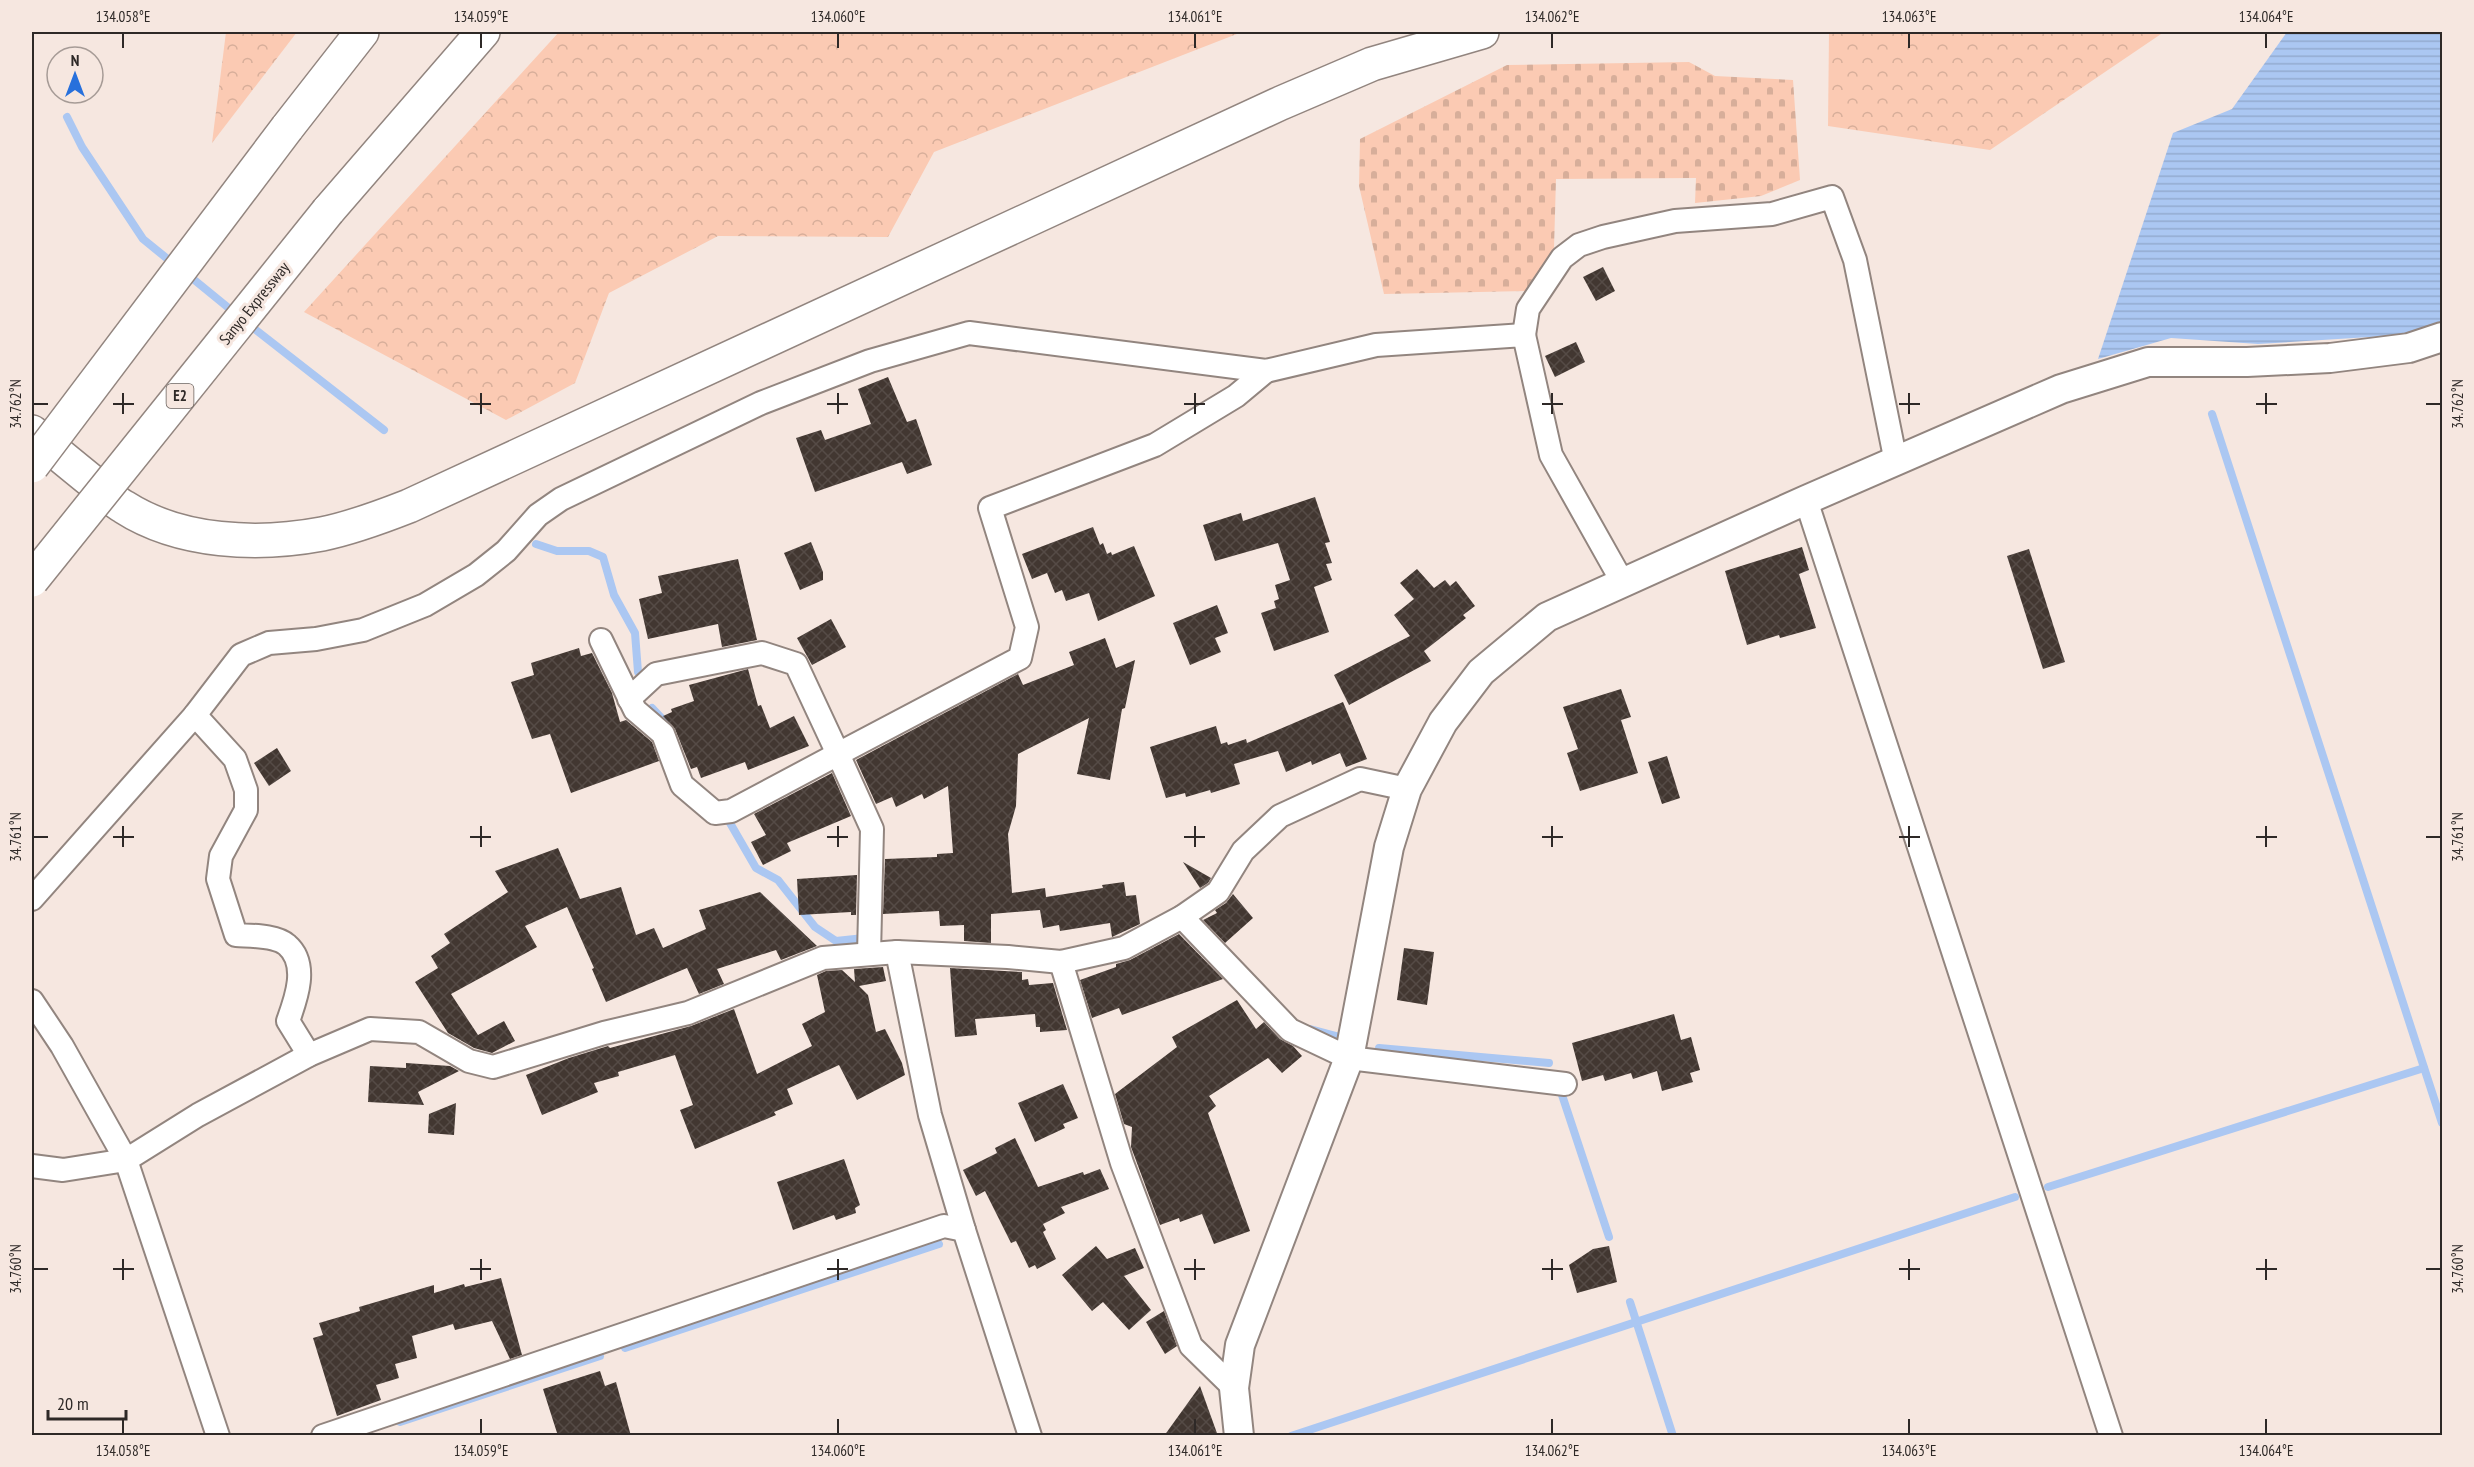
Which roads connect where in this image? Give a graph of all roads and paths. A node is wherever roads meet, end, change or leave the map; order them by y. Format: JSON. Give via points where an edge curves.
{"nodes":[{"id":1,"x":362,"y":32,"type":"edge"},
{"id":2,"x":483,"y":32,"type":"edge"},
{"id":3,"x":1482,"y":32,"type":"edge"},
{"id":4,"x":1524,"y":335,"type":"junction"},
{"id":5,"x":2442,"y":338,"type":"edge"},
{"id":6,"x":1266,"y":371,"type":"junction"},
{"id":7,"x":32,"y":432,"type":"edge"},
{"id":8,"x":1896,"y":462,"type":"junction"},
{"id":9,"x":32,"y":466,"type":"edge"},
{"id":10,"x":1806,"y":500,"type":"junction"},
{"id":11,"x":32,"y":580,"type":"edge"},
{"id":12,"x":1623,"y":583,"type":"junction"},
{"id":13,"x":601,"y":640,"type":"dead end"},
{"id":14,"x":629,"y":699,"type":"junction"},
{"id":15,"x":195,"y":715,"type":"junction"},
{"id":16,"x":838,"y":754,"type":"junction"},
{"id":17,"x":1407,"y":789,"type":"junction"},
{"id":18,"x":32,"y":899,"type":"edge"},
{"id":19,"x":1182,"y":917,"type":"junction"},
{"id":20,"x":897,"y":952,"type":"junction"},
{"id":21,"x":869,"y":954,"type":"junction"},
{"id":22,"x":1061,"y":962,"type":"junction"},
{"id":23,"x":32,"y":1001,"type":"edge"},
{"id":24,"x":309,"y":1055,"type":"junction"},
{"id":25,"x":1349,"y":1058,"type":"junction"},
{"id":26,"x":1565,"y":1084,"type":"dead end"},
{"id":27,"x":126,"y":1160,"type":"junction"},
{"id":28,"x":32,"y":1166,"type":"edge"},
{"id":29,"x":964,"y":1230,"type":"junction"},
{"id":30,"x":1234,"y":1388,"type":"junction"},
{"id":31,"x":218,"y":1436,"type":"edge"},
{"id":32,"x":323,"y":1436,"type":"edge"},
{"id":33,"x":1030,"y":1436,"type":"edge"},
{"id":34,"x":1239,"y":1436,"type":"edge"},
{"id":35,"x":2110,"y":1436,"type":"edge"}],
"edges":[{"from":1,"to":9,"type":"highway","bridge":true},
{"from":2,"to":11,"type":"highway","name":"Sanyo Expressway","number":"E2","bridge":true,"via":[[328,211]]},
{"from":3,"to":7,"type":"highway","via":[[1372,64],[1281,103],[409,506],[361,524],[278,539],[237,540],[197,535],[123,507]]},
{"from":4,"to":6,"type":"street","via":[[1376,345]]},
{"from":4,"to":8,"type":"street","via":[[1528,309],[1562,258],[1579,245],[1675,221],[1772,214],[1833,197],[1855,260]]},
{"from":4,"to":12,"type":"street","via":[[1551,455]]},
{"from":5,"to":8,"type":"street","via":[[2409,348],[2330,358],[2148,362],[2061,389]]},
{"from":6,"to":15,"type":"street","via":[[969,333],[870,361],[761,403],[561,499],[538,515],[491,563],[425,605],[363,630],[269,643],[241,655]]},
{"from":6,"to":16,"type":"street","via":[[1236,396],[1155,445],[990,508],[1027,627],[1020,658]]},
{"from":8,"to":10,"type":"street"},
{"from":10,"to":12,"type":"street"},
{"from":10,"to":35,"type":"street"},
{"from":12,"to":17,"type":"street","via":[[1547,617],[1481,672],[1443,722]]},
{"from":13,"to":14,"type":"street"},
{"from":14,"to":16,"type":"street","via":[[656,674],[762,653],[796,664]]},
{"from":14,"to":16,"type":"street","via":[[634,710],[663,734],[682,785],[715,813],[731,811]]},
{"from":15,"to":18,"type":"street"},
{"from":15,"to":24,"type":"street","via":[[235,759],[246,790],[246,810],[220,856],[218,879],[232,924],[236,935],[287,944],[297,959],[298,991],[288,1022]]},
{"from":16,"to":21,"type":"street","via":[[872,829]]},
{"from":17,"to":19,"type":"street","via":[[1360,779],[1280,816],[1243,851],[1218,892]]},
{"from":17,"to":25,"type":"street","via":[[1389,847]]},
{"from":19,"to":22,"type":"street","via":[[1124,948]]},
{"from":19,"to":25,"type":"street","via":[[1290,1030]]},
{"from":20,"to":21,"type":"street"},
{"from":20,"to":22,"type":"street"},
{"from":20,"to":29,"type":"street","via":[[930,1114]]},
{"from":21,"to":24,"type":"street","via":[[823,958],[688,1013],[604,1033],[493,1067],[469,1061],[419,1032],[370,1029]]},
{"from":22,"to":30,"type":"street","via":[[1122,1163],[1191,1346]]},
{"from":23,"to":27,"type":"street"},
{"from":24,"to":27,"type":"street","via":[[198,1115]]},
{"from":25,"to":26,"type":"street"},
{"from":25,"to":30,"type":"street","via":[[1240,1345]]},
{"from":27,"to":28,"type":"street","via":[[63,1170]]},
{"from":27,"to":31,"type":"street"},
{"from":29,"to":32,"type":"street","via":[[944,1226]]},
{"from":29,"to":33,"type":"street"},
{"from":30,"to":34,"type":"street"}]}
